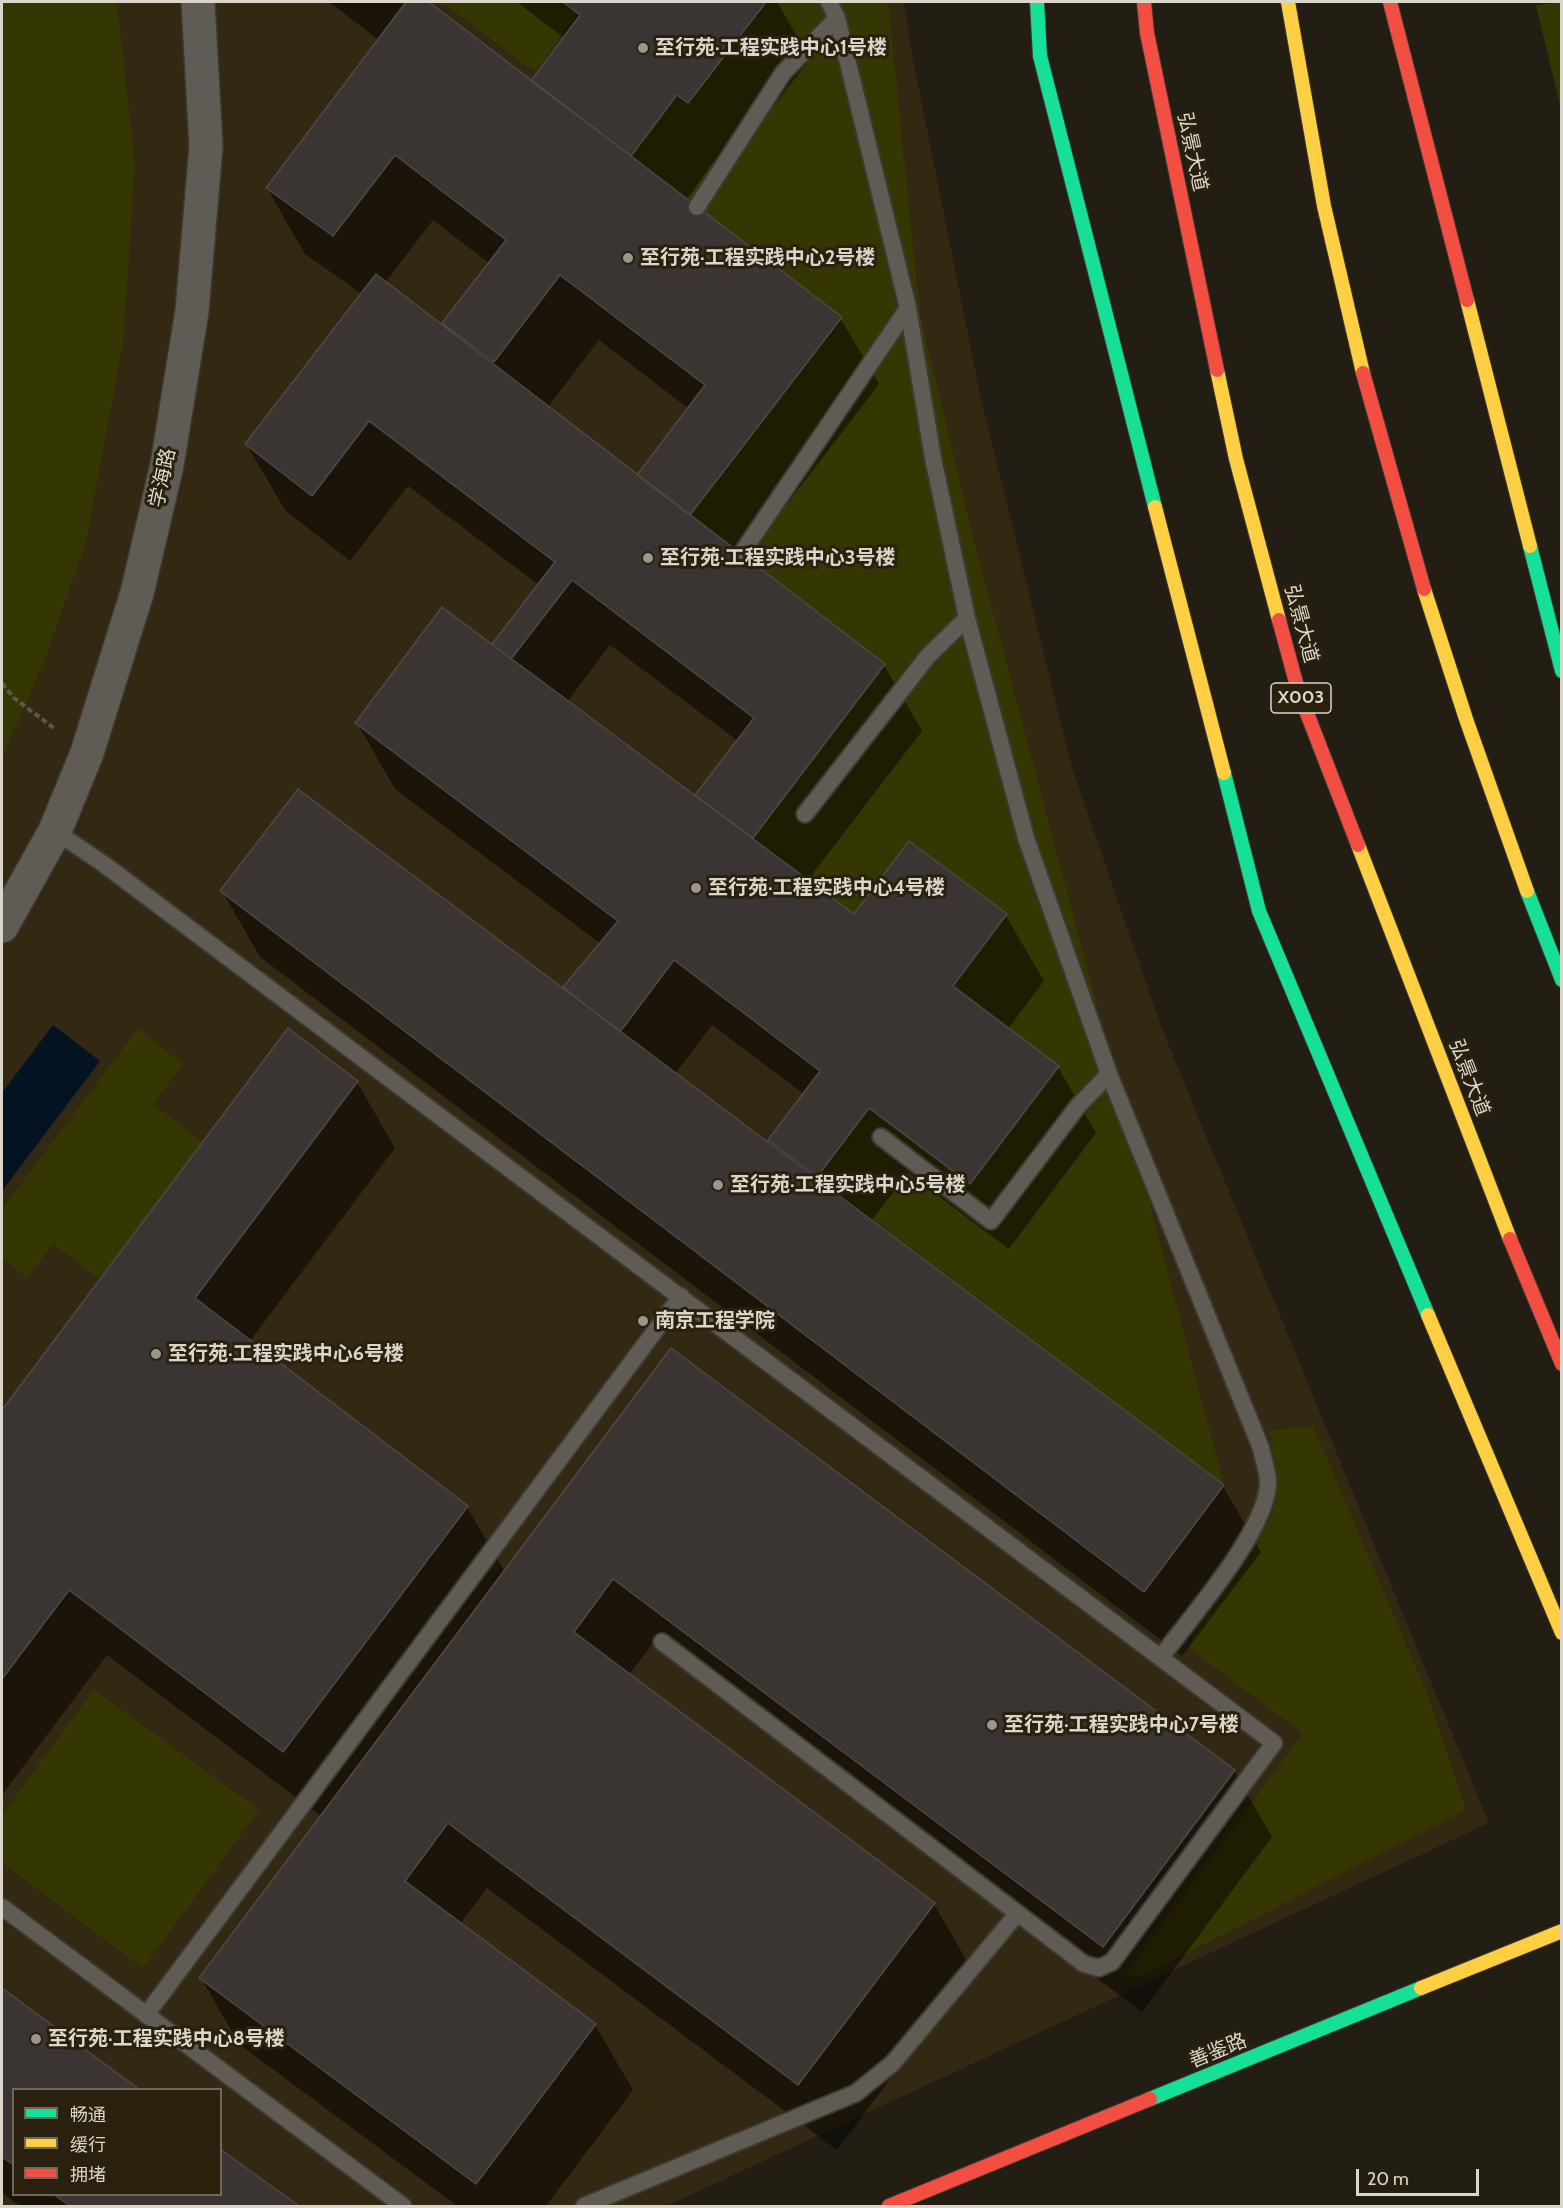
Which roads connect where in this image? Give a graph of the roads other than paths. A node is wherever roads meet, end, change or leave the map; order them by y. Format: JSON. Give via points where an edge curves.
{"nodes":[{"id":1,"x":198,"y":2,"type":"edge"},
{"id":2,"x":829,"y":2,"type":"edge"},
{"id":3,"x":1037,"y":2,"type":"edge"},
{"id":4,"x":1144,"y":2,"type":"edge"},
{"id":5,"x":1288,"y":2,"type":"edge"},
{"id":6,"x":1390,"y":2,"type":"edge"},
{"id":7,"x":837,"y":18,"type":"junction"},
{"id":8,"x":697,"y":207,"type":"dead end"},
{"id":9,"x":908,"y":308,"type":"junction"},
{"id":10,"x":741,"y":554,"type":"dead end"},
{"id":11,"x":967,"y":618,"type":"junction"},
{"id":12,"x":1562,"y":671,"type":"edge"},
{"id":13,"x":805,"y":814,"type":"dead end"},
{"id":14,"x":55,"y":831,"type":"junction"},
{"id":15,"x":2,"y":926,"type":"edge"},
{"id":16,"x":1562,"y":980,"type":"edge"},
{"id":17,"x":1109,"y":1074,"type":"junction"},
{"id":18,"x":881,"y":1137,"type":"dead end"},
{"id":19,"x":681,"y":1296,"type":"junction"},
{"id":20,"x":1562,"y":1364,"type":"edge"},
{"id":21,"x":1562,"y":1634,"type":"edge"},
{"id":22,"x":662,"y":1642,"type":"dead end"},
{"id":23,"x":1161,"y":1658,"type":"junction"},
{"id":24,"x":2,"y":1907,"type":"edge"},
{"id":25,"x":1017,"y":1914,"type":"junction"},
{"id":26,"x":1562,"y":1931,"type":"edge"},
{"id":27,"x":146,"y":2015,"type":"junction"},
{"id":28,"x":404,"y":2206,"type":"edge"},
{"id":29,"x":584,"y":2206,"type":"edge"},
{"id":30,"x":889,"y":2206,"type":"edge"}],
"edges":[{"from":1,"to":14,"type":"street","name":"学海路","via":[[206,146],[192,311],[167,465],[137,592],[87,753]]},
{"from":2,"to":7,"type":"lane"},
{"from":3,"to":21,"type":"street","via":[[1040,56],[1259,911]]},
{"from":4,"to":20,"type":"street","name":"弘景大道","number":"X003","via":[[1147,33],[1236,459],[1298,690]]},
{"from":5,"to":16,"type":"street","via":[[1338,271],[1407,541],[1515,863]]},
{"from":6,"to":12,"type":"street"},
{"from":7,"to":8,"type":"lane","via":[[783,73]]},
{"from":7,"to":9,"type":"lane"},
{"from":9,"to":10,"type":"lane"},
{"from":9,"to":11,"type":"lane","via":[[933,458]]},
{"from":11,"to":13,"type":"lane","via":[[928,656]]},
{"from":11,"to":17,"type":"lane","via":[[1026,838]]},
{"from":14,"to":15,"type":"street","name":"学海路"},
{"from":14,"to":19,"type":"lane"},
{"from":17,"to":18,"type":"lane","via":[[1077,1106],[991,1221]]},
{"from":17,"to":23,"type":"lane","via":[[1261,1448],[1268,1480],[1264,1505],[1244,1545]]},
{"from":19,"to":23,"type":"lane"},
{"from":19,"to":27,"type":"lane"},
{"from":22,"to":25,"type":"lane"},
{"from":23,"to":25,"type":"lane","via":[[1274,1743],[1112,1962],[1099,1968],[1084,1964]]},
{"from":24,"to":27,"type":"lane"},
{"from":25,"to":29,"type":"lane","via":[[893,2063],[856,2093]]},
{"from":26,"to":30,"type":"street","name":"善鉴路"},
{"from":27,"to":28,"type":"lane"}]}
